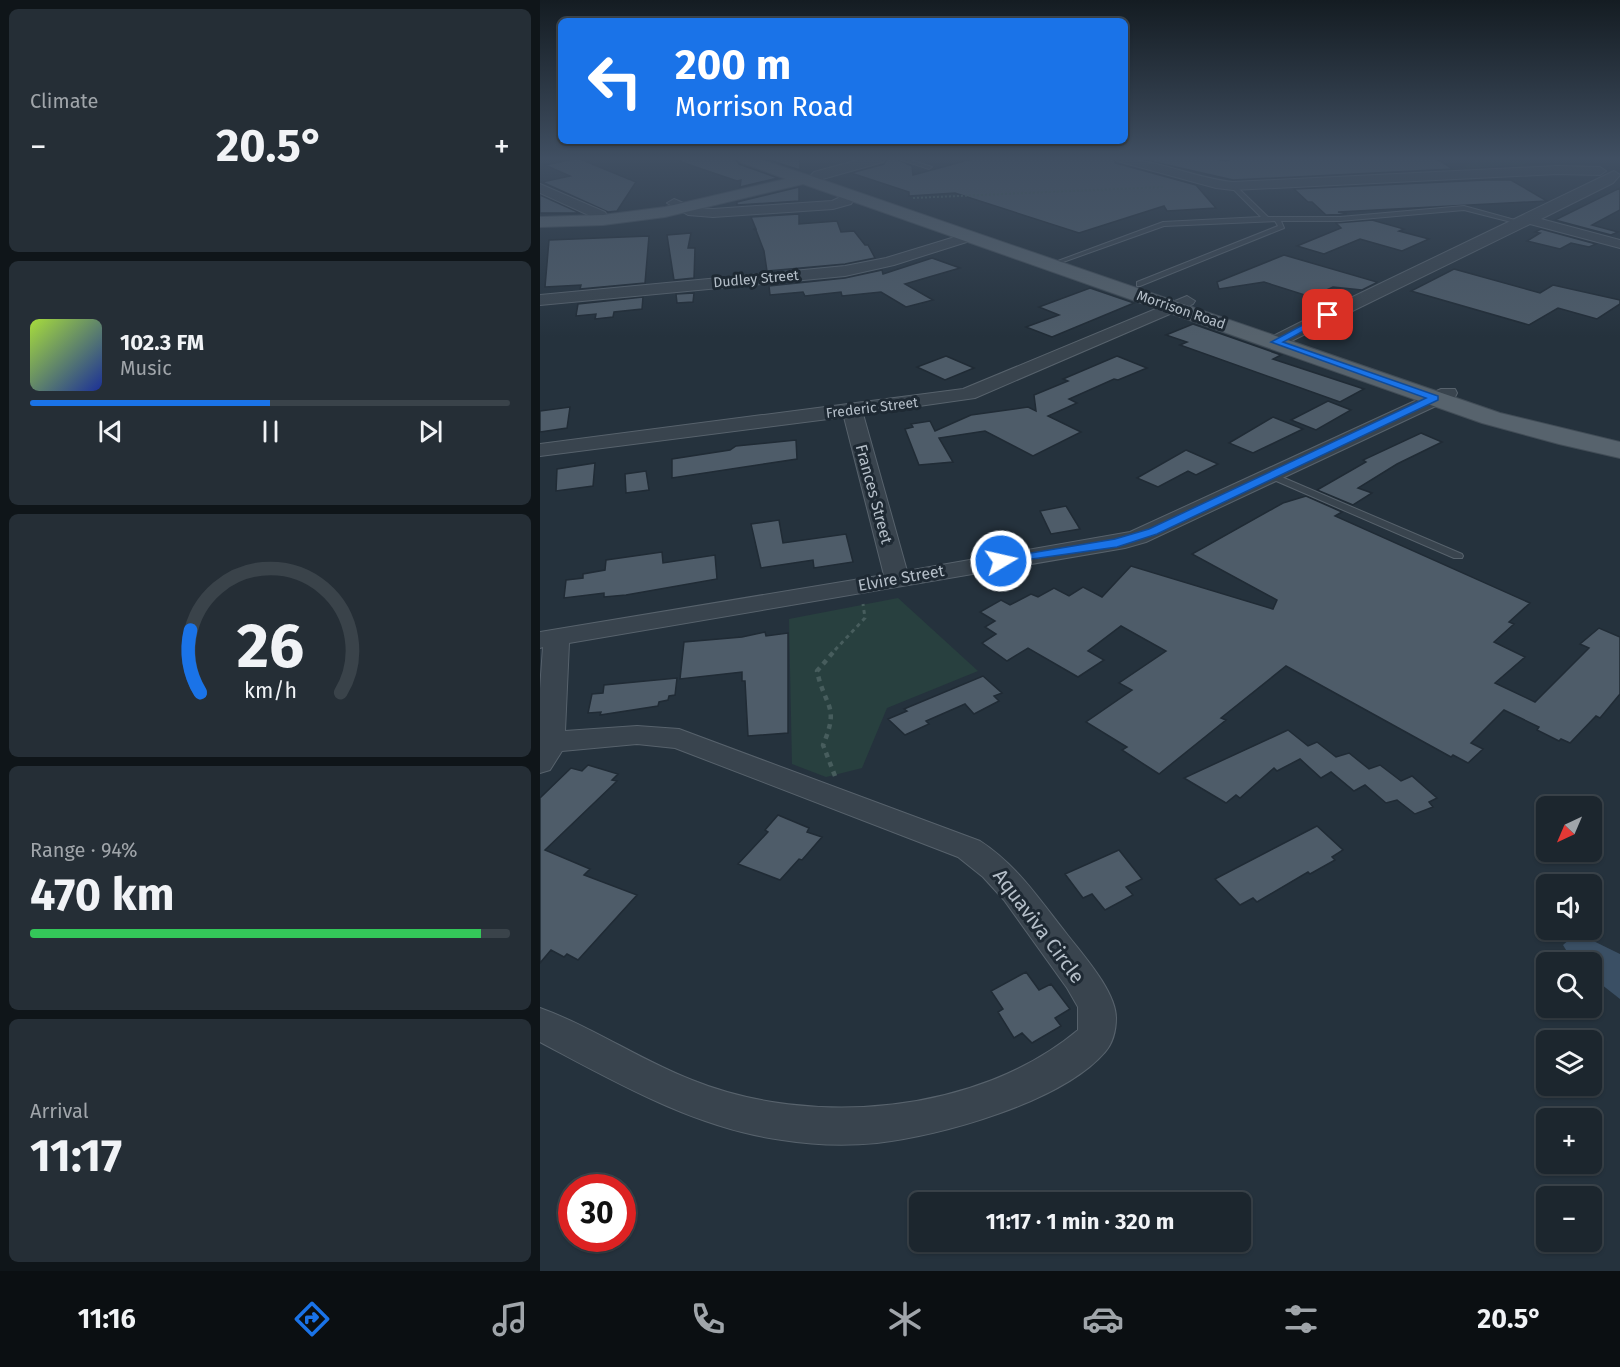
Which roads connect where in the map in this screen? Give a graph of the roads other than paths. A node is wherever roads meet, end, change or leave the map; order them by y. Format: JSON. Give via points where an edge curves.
{"nodes":[{"id":1,"x":586,"y":218,"type":"edge"},
{"id":2,"x":915,"y":218,"type":"edge"},
{"id":3,"x":931,"y":218,"type":"edge"},
{"id":4,"x":1348,"y":218,"type":"edge"},
{"id":5,"x":1510,"y":218,"type":"edge"},
{"id":6,"x":1533,"y":218,"type":"edge"},
{"id":7,"x":1266,"y":219,"type":"joint"},
{"id":8,"x":1277,"y":219,"type":"junction"},
{"id":9,"x":540,"y":222,"type":"edge"},
{"id":10,"x":1526,"y":222,"type":"junction"},
{"id":11,"x":968,"y":237,"type":"junction"},
{"id":12,"x":1620,"y":244,"type":"edge"},
{"id":13,"x":1059,"y":262,"type":"junction"},
{"id":14,"x":1140,"y":284,"type":"junction"},
{"id":15,"x":540,"y":300,"type":"edge"},
{"id":16,"x":1180,"y":304,"type":"junction"},
{"id":17,"x":1281,"y":339,"type":"junction"},
{"id":18,"x":1441,"y":395,"type":"junction"},
{"id":19,"x":852,"y":410,"type":"junction"},
{"id":20,"x":1620,"y":440,"type":"edge"},
{"id":21,"x":540,"y":450,"type":"edge"},
{"id":22,"x":1620,"y":450,"type":"edge"},
{"id":23,"x":1270,"y":475,"type":"junction"},
{"id":24,"x":1458,"y":556,"type":"dead end"},
{"id":25,"x":897,"y":578,"type":"junction"},
{"id":26,"x":549,"y":639,"type":"edge"},
{"id":27,"x":545,"y":752,"type":"edge"},
{"id":28,"x":540,"y":1024,"type":"edge"}],
"edges":[{"from":1,"to":9,"type":"main road"},
{"from":2,"to":11,"type":"main road","name":"Morrison Road"},
{"from":3,"to":13,"type":"main road","name":"Morrison Road"},
{"from":4,"to":8,"type":"lane"},
{"from":5,"to":10,"type":"lane"},
{"from":6,"to":10,"type":"street"},
{"from":7,"to":8,"type":"lane"},
{"from":7,"to":13,"type":"lane","via":[[1163,224]]},
{"from":8,"to":14,"type":"lane","via":[[1282,227]]},
{"from":10,"to":12,"type":"street"},
{"from":10,"to":17,"type":"street"},
{"from":11,"to":13,"type":"main road","name":"Morrison Road"},
{"from":11,"to":15,"type":"street","name":"Dudley Street","via":[[889,262],[845,271]]},
{"from":13,"to":14,"type":"main road","name":"Morrison Road"},
{"from":13,"to":16,"type":"main road","name":"Morrison Road"},
{"from":14,"to":16,"type":"main road","name":"Morrison Road"},
{"from":16,"to":17,"type":"main road","name":"Morrison Road"},
{"from":16,"to":19,"type":"street","name":"Frederic Street","via":[[968,394]]},
{"from":17,"to":18,"type":"main road","name":"Morrison Road"},
{"from":18,"to":20,"type":"main road","name":"Morrison Road"},
{"from":18,"to":22,"type":"main road","name":"Morrison Road","via":[[1535,430]]},
{"from":18,"to":23,"type":"street","name":"Elvire Street"},
{"from":19,"to":21,"type":"street","name":"Frederic Street"},
{"from":19,"to":25,"type":"street","name":"Frances Street"},
{"from":23,"to":24,"type":"lane"},
{"from":23,"to":25,"type":"street","name":"Elvire Street","via":[[1138,537],[1117,543]]},
{"from":25,"to":26,"type":"street","name":"Elvire Street"},
{"from":26,"to":27,"type":"street","name":"Aquaviva Circle"},
{"from":27,"to":28,"type":"street","name":"Aquaviva Circle","via":[[637,735],[679,739],[969,849],[989,861],[1006,879],[1083,982],[1098,1014],[1094,1038],[1052,1071],[1017,1088],[938,1114],[878,1124],[828,1125],[781,1122],[733,1112],[683,1095]]}]}
